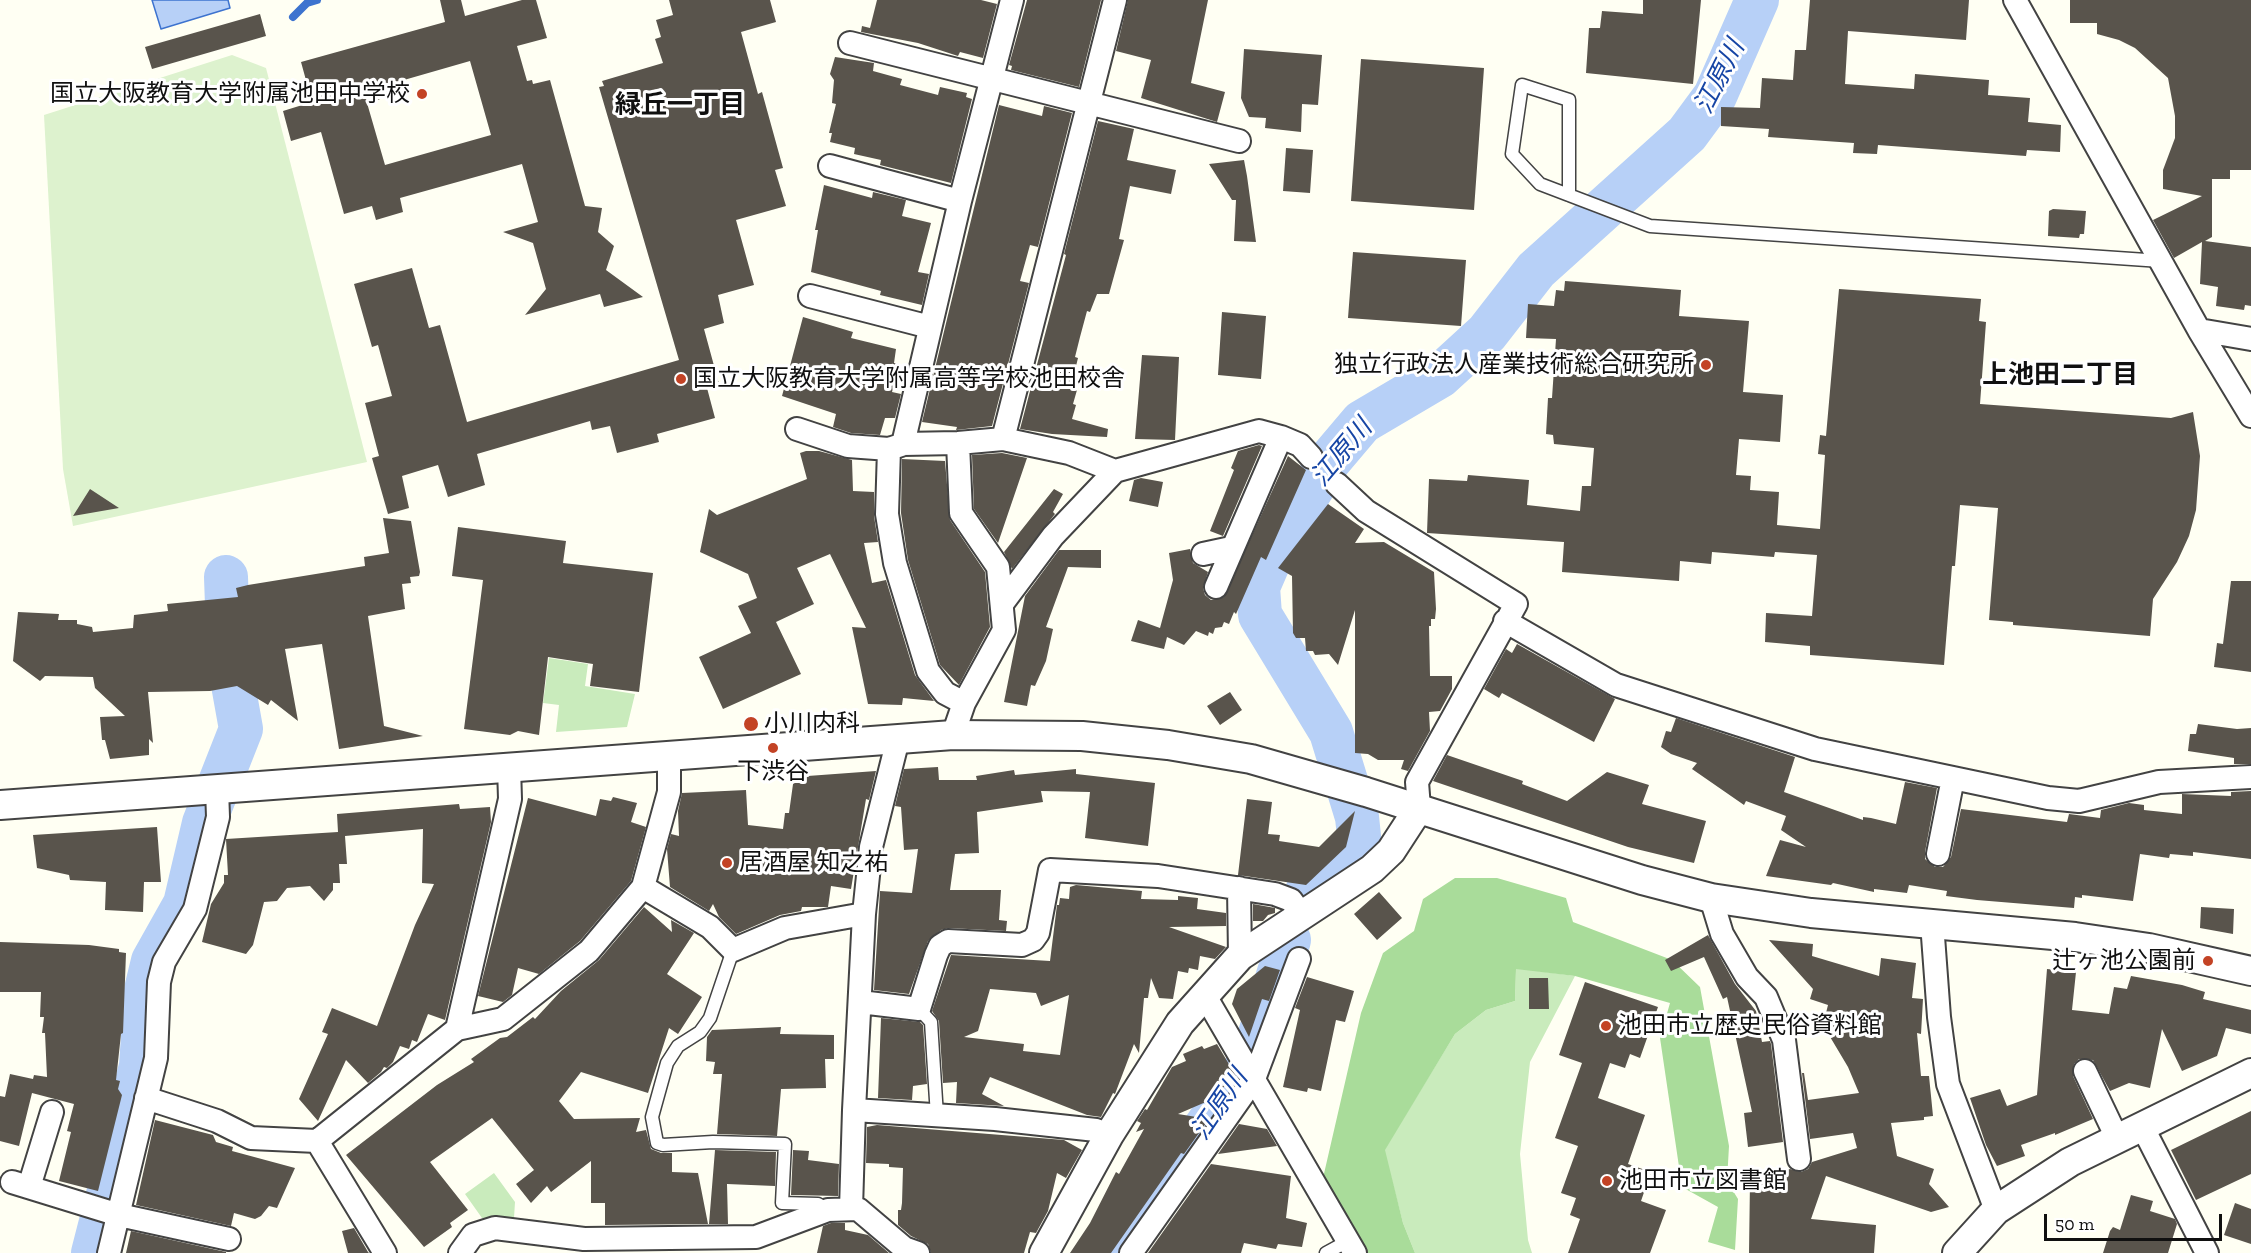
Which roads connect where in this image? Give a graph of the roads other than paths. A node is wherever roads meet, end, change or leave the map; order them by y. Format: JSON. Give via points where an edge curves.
{"nodes":[{"id":1,"x":1012,"y":0,"type":"edge"},
{"id":2,"x":1115,"y":0,"type":"edge"},
{"id":3,"x":2015,"y":0,"type":"edge"},
{"id":4,"x":850,"y":43,"type":"dead end"},
{"id":5,"x":992,"y":79,"type":"junction"},
{"id":6,"x":1091,"y":103,"type":"junction"},
{"id":7,"x":1239,"y":141,"type":"dead end"},
{"id":8,"x":830,"y":166,"type":"dead end"},
{"id":9,"x":1569,"y":195,"type":"junction"},
{"id":10,"x":960,"y":201,"type":"junction"},
{"id":11,"x":2161,"y":261,"type":"junction"},
{"id":12,"x":810,"y":296,"type":"dead end"},
{"id":13,"x":930,"y":327,"type":"junction"},
{"id":14,"x":2199,"y":330,"type":"junction"},
{"id":15,"x":2251,"y":339,"type":"edge"},
{"id":16,"x":2251,"y":416,"type":"edge"},
{"id":17,"x":797,"y":429,"type":"dead end"},
{"id":18,"x":1281,"y":436,"type":"junction"},
{"id":19,"x":1003,"y":439,"type":"junction"},
{"id":20,"x":958,"y":443,"type":"junction"},
{"id":21,"x":896,"y":447,"type":"junction"},
{"id":22,"x":1311,"y":457,"type":"dead end"},
{"id":23,"x":1114,"y":471,"type":"junction"},
{"id":24,"x":1336,"y":484,"type":"dead end"},
{"id":25,"x":1231,"y":548,"type":"junction"},
{"id":26,"x":1203,"y":554,"type":"dead end"},
{"id":27,"x":1216,"y":587,"type":"dead end"},
{"id":28,"x":1002,"y":604,"type":"junction"},
{"id":29,"x":1504,"y":621,"type":"junction"},
{"id":30,"x":964,"y":703,"type":"junction"},
{"id":31,"x":953,"y":735,"type":"junction"},
{"id":32,"x":898,"y":739,"type":"junction"},
{"id":33,"x":669,"y":756,"type":"junction"},
{"id":34,"x":509,"y":766,"type":"junction"},
{"id":35,"x":2251,"y":777,"type":"edge"},
{"id":36,"x":1953,"y":778,"type":"junction"},
{"id":37,"x":217,"y":789,"type":"junction"},
{"id":38,"x":0,"y":805,"type":"edge"},
{"id":39,"x":1419,"y":808,"type":"junction"},
{"id":40,"x":1938,"y":854,"type":"dead end"},
{"id":41,"x":643,"y":887,"type":"junction"},
{"id":42,"x":1239,"y":888,"type":"junction"},
{"id":43,"x":1711,"y":898,"type":"junction"},
{"id":44,"x":864,"y":914,"type":"junction"},
{"id":45,"x":1302,"y":915,"type":"junction"},
{"id":46,"x":1932,"y":923,"type":"junction"},
{"id":47,"x":733,"y":950,"type":"junction"},
{"id":48,"x":1240,"y":956,"type":"junction"},
{"id":49,"x":1299,"y":959,"type":"dead end"},
{"id":50,"x":2251,"y":971,"type":"edge"},
{"id":51,"x":1204,"y":994,"type":"junction"},
{"id":52,"x":860,"y":1002,"type":"junction"},
{"id":53,"x":919,"y":1009,"type":"junction"},
{"id":54,"x":457,"y":1029,"type":"junction"},
{"id":55,"x":1249,"y":1070,"type":"junction"},
{"id":56,"x":2085,"y":1071,"type":"dead end"},
{"id":57,"x":2251,"y":1073,"type":"edge"},
{"id":58,"x":146,"y":1098,"type":"junction"},
{"id":59,"x":854,"y":1110,"type":"junction"},
{"id":60,"x":52,"y":1112,"type":"dead end"},
{"id":61,"x":937,"y":1116,"type":"junction"},
{"id":62,"x":2142,"y":1126,"type":"junction"},
{"id":63,"x":1109,"y":1136,"type":"junction"},
{"id":64,"x":2116,"y":1138,"type":"junction"},
{"id":65,"x":317,"y":1141,"type":"junction"},
{"id":66,"x":1799,"y":1159,"type":"dead end"},
{"id":67,"x":851,"y":1209,"type":"junction"},
{"id":68,"x":828,"y":1210,"type":"junction"},
{"id":69,"x":1996,"y":1210,"type":"junction"},
{"id":70,"x":119,"y":1215,"type":"junction"},
{"id":71,"x":229,"y":1239,"type":"dead end"},
{"id":72,"x":1352,"y":1247,"type":"edge"},
{"id":73,"x":109,"y":1253,"type":"edge"},
{"id":74,"x":385,"y":1253,"type":"edge"},
{"id":75,"x":460,"y":1253,"type":"edge"},
{"id":76,"x":918,"y":1253,"type":"edge"},
{"id":77,"x":1044,"y":1253,"type":"edge"},
{"id":78,"x":1131,"y":1253,"type":"edge"},
{"id":79,"x":1326,"y":1253,"type":"edge"},
{"id":80,"x":1957,"y":1253,"type":"edge"},
{"id":81,"x":2207,"y":1253,"type":"edge"}],
"edges":[{"from":1,"to":5,"type":"street"},
{"from":2,"to":6,"type":"street"},
{"from":3,"to":11,"type":"street"},
{"from":4,"to":5,"type":"street"},
{"from":5,"to":6,"type":"street"},
{"from":5,"to":10,"type":"street"},
{"from":6,"to":7,"type":"street"},
{"from":6,"to":19,"type":"street"},
{"from":8,"to":10,"type":"street"},
{"from":9,"to":9,"type":"lane","via":[[1569,100],[1522,85],[1512,154],[1540,184]]},
{"from":9,"to":11,"type":"lane","via":[[1650,226]]},
{"from":10,"to":13,"type":"street"},
{"from":11,"to":14,"type":"street"},
{"from":12,"to":13,"type":"street"},
{"from":13,"to":21,"type":"street"},
{"from":14,"to":15,"type":"street"},
{"from":14,"to":16,"type":"street"},
{"from":17,"to":21,"type":"street","via":[[848,446]]},
{"from":18,"to":22,"type":"street","via":[[1300,445]]},
{"from":18,"to":23,"type":"street","via":[[1259,431]]},
{"from":18,"to":25,"type":"street"},
{"from":19,"to":20,"type":"street"},
{"from":19,"to":23,"type":"street","via":[[1070,453]]},
{"from":20,"to":21,"type":"street"},
{"from":20,"to":28,"type":"street","via":[[961,513],[998,567]]},
{"from":21,"to":30,"type":"street","via":[[887,514],[895,563],[928,671],[945,693]]},
{"from":23,"to":28,"type":"street","via":[[1053,536]]},
{"from":24,"to":29,"type":"street","via":[[1366,511],[1516,604]]},
{"from":25,"to":26,"type":"street"},
{"from":25,"to":27,"type":"street"},
{"from":28,"to":30,"type":"street","via":[[1004,630]]},
{"from":29,"to":36,"type":"street","via":[[1616,685],[1815,749]]},
{"from":29,"to":39,"type":"street","via":[[1417,782]]},
{"from":30,"to":31,"type":"street"},
{"from":31,"to":32,"type":"street"},
{"from":31,"to":39,"type":"street","via":[[1082,736],[1168,745],[1251,759]]},
{"from":32,"to":33,"type":"street"},
{"from":32,"to":44,"type":"street","via":[[871,847]]},
{"from":33,"to":34,"type":"street"},
{"from":33,"to":41,"type":"street","via":[[669,792]]},
{"from":34,"to":37,"type":"street"},
{"from":34,"to":54,"type":"street","via":[[510,799]]},
{"from":35,"to":36,"type":"street","via":[[2159,782],[2079,801]]},
{"from":36,"to":40,"type":"street"},
{"from":37,"to":38,"type":"street"},
{"from":37,"to":58,"type":"street","via":[[218,817],[195,909],[164,962],[159,982],[156,1058]]},
{"from":39,"to":43,"type":"street","via":[[1642,880]]},
{"from":39,"to":45,"type":"street","via":[[1391,851],[1372,869]]},
{"from":41,"to":47,"type":"street","via":[[710,927]]},
{"from":41,"to":54,"type":"street","via":[[590,951],[503,1019]]},
{"from":42,"to":45,"type":"street","via":[[1291,900]]},
{"from":42,"to":48,"type":"street"},
{"from":42,"to":53,"type":"street","via":[[1158,876],[1050,870],[1038,933],[1033,940],[1022,945],[948,941],[940,946]]},
{"from":43,"to":46,"type":"street","via":[[1811,913]]},
{"from":43,"to":66,"type":"street","via":[[1722,934],[1747,977],[1766,997],[1784,1040]]},
{"from":44,"to":47,"type":"street","via":[[785,928]]},
{"from":44,"to":52,"type":"street"},
{"from":45,"to":48,"type":"street"},
{"from":46,"to":50,"type":"street","via":[[2075,937],[2148,948]]},
{"from":46,"to":69,"type":"street","via":[[1948,1084]]},
{"from":47,"to":68,"type":"lane","via":[[710,1018],[700,1032],[678,1046],[667,1063],[652,1117],[657,1143],[785,1144],[782,1203],[818,1204]]},
{"from":48,"to":51,"type":"street"},
{"from":49,"to":55,"type":"street"},
{"from":51,"to":55,"type":"street"},
{"from":51,"to":63,"type":"street","via":[[1180,1023]]},
{"from":52,"to":53,"type":"street"},
{"from":52,"to":59,"type":"street"},
{"from":53,"to":61,"type":"lane","via":[[931,1022]]},
{"from":54,"to":65,"type":"street"},
{"from":55,"to":72,"type":"street"},
{"from":55,"to":78,"type":"street"},
{"from":56,"to":64,"type":"street"},
{"from":57,"to":62,"type":"street"},
{"from":58,"to":65,"type":"street","via":[[218,1120],[251,1138]]},
{"from":58,"to":70,"type":"street"},
{"from":59,"to":61,"type":"street"},
{"from":59,"to":67,"type":"street"},
{"from":60,"to":70,"type":"street","via":[[21,1185]]},
{"from":61,"to":63,"type":"street","via":[[1096,1130]]},
{"from":62,"to":64,"type":"street"},
{"from":62,"to":81,"type":"street"},
{"from":63,"to":77,"type":"street"},
{"from":64,"to":69,"type":"street","via":[[2070,1162]]},
{"from":65,"to":74,"type":"street"},
{"from":67,"to":68,"type":"street"},
{"from":67,"to":76,"type":"street","via":[[858,1209],[904,1248]]},
{"from":68,"to":75,"type":"street","via":[[756,1237],[584,1239],[495,1228],[473,1235]]},
{"from":69,"to":80,"type":"street"},
{"from":70,"to":71,"type":"street"},
{"from":70,"to":73,"type":"street"},
{"from":72,"to":79,"type":"lane"}]}
